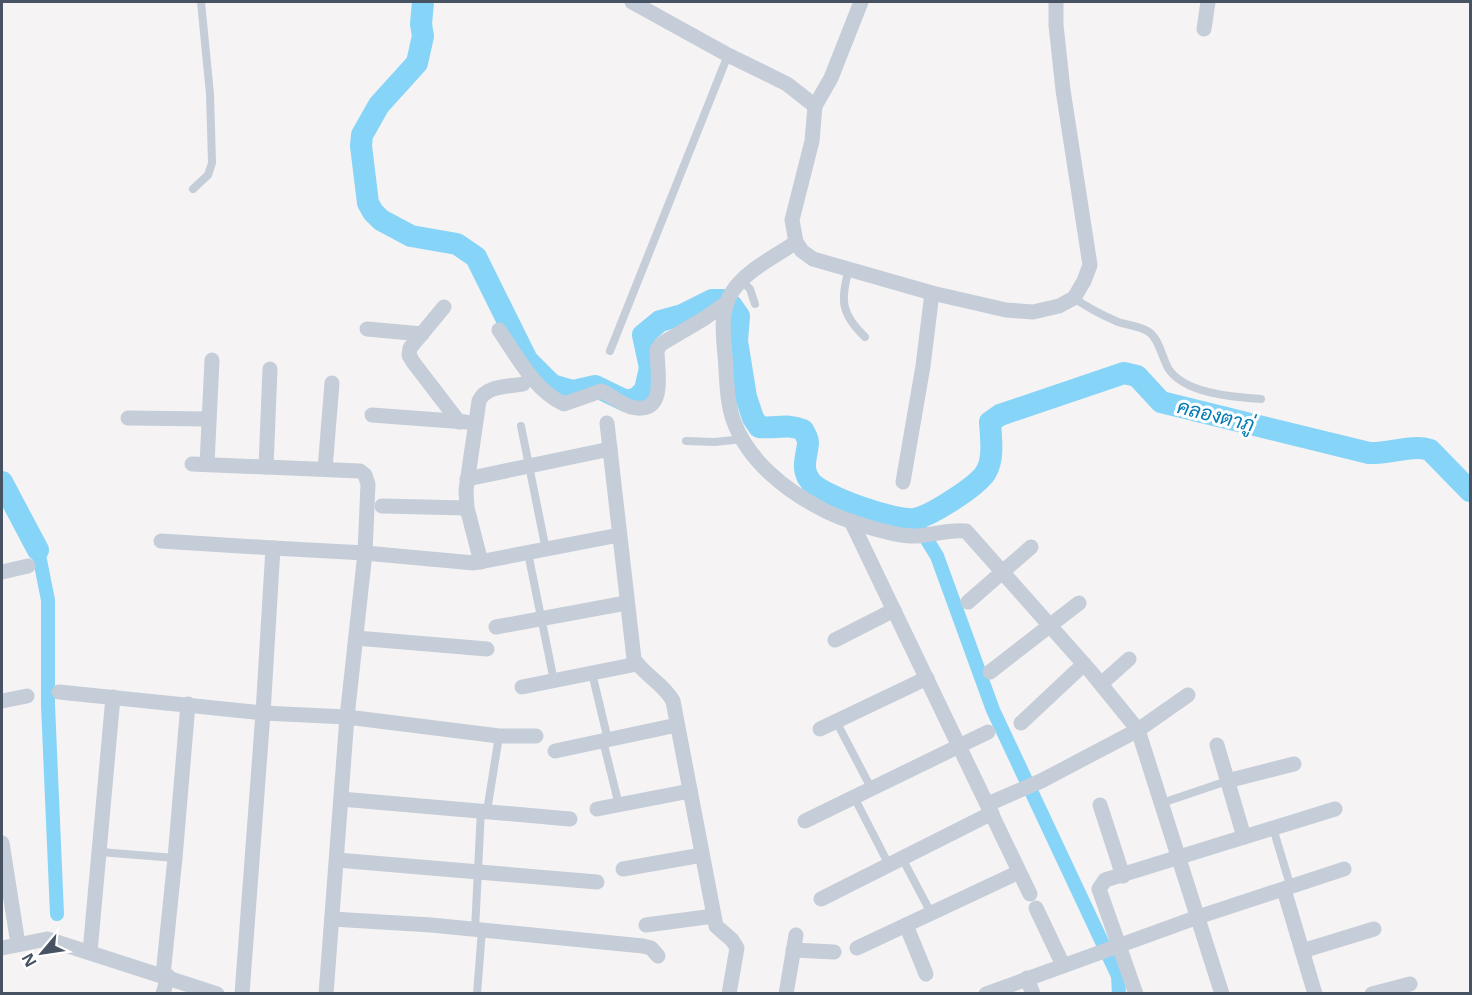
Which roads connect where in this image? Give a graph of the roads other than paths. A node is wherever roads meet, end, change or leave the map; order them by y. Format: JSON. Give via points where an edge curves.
{"nodes":[{"id":1,"x":201,"y":2,"type":"edge"},
{"id":2,"x":632,"y":2,"type":"edge"},
{"id":3,"x":861,"y":2,"type":"edge"},
{"id":4,"x":1056,"y":2,"type":"edge"},
{"id":5,"x":1208,"y":2,"type":"edge"},
{"id":6,"x":650,"y":6,"type":"edge"},
{"id":7,"x":1204,"y":29,"type":"dead end"},
{"id":8,"x":728,"y":55,"type":"junction"},
{"id":9,"x":815,"y":106,"type":"junction"},
{"id":10,"x":193,"y":189,"type":"dead end"},
{"id":11,"x":796,"y":242,"type":"junction"},
{"id":12,"x":849,"y":269,"type":"junction"},
{"id":13,"x":741,"y":280,"type":"junction"},
{"id":14,"x":932,"y":292,"type":"junction"},
{"id":15,"x":1074,"y":298,"type":"junction"},
{"id":16,"x":726,"y":303,"type":"junction"},
{"id":17,"x":755,"y":303,"type":"dead end"},
{"id":18,"x":444,"y":307,"type":"dead end"},
{"id":19,"x":367,"y":329,"type":"dead end"},
{"id":20,"x":499,"y":330,"type":"dead end"},
{"id":21,"x":422,"y":334,"type":"junction"},
{"id":22,"x":865,"y":337,"type":"dead end"},
{"id":23,"x":610,"y":351,"type":"dead end"},
{"id":24,"x":212,"y":360,"type":"dead end"},
{"id":25,"x":270,"y":369,"type":"dead end"},
{"id":26,"x":332,"y":383,"type":"dead end"},
{"id":27,"x":524,"y":384,"type":"dead end"},
{"id":28,"x":1261,"y":399,"type":"dead end"},
{"id":29,"x":372,"y":415,"type":"dead end"},
{"id":30,"x":128,"y":418,"type":"dead end"},
{"id":31,"x":209,"y":419,"type":"junction"},
{"id":32,"x":467,"y":423,"type":"junction"},
{"id":33,"x":607,"y":423,"type":"dead end"},
{"id":34,"x":521,"y":426,"type":"dead end"},
{"id":35,"x":742,"y":439,"type":"junction"},
{"id":36,"x":686,"y":441,"type":"dead end"},
{"id":37,"x":610,"y":448,"type":"junction"},
{"id":38,"x":530,"y":466,"type":"junction"},
{"id":39,"x":266,"y":467,"type":"junction"},
{"id":40,"x":325,"y":470,"type":"junction"},
{"id":41,"x":467,"y":479,"type":"junction"},
{"id":42,"x":903,"y":482,"type":"dead end"},
{"id":43,"x":382,"y":506,"type":"dead end"},
{"id":44,"x":467,"y":508,"type":"junction"},
{"id":45,"x":851,"y":520,"type":"junction"},
{"id":46,"x":619,"y":535,"type":"junction"},
{"id":47,"x":160,"y":542,"type":"dead end"},
{"id":48,"x":1031,"y":547,"type":"dead end"},
{"id":49,"x":273,"y":548,"type":"junction"},
{"id":50,"x":546,"y":550,"type":"junction"},
{"id":51,"x":365,"y":553,"type":"junction"},
{"id":52,"x":528,"y":553,"type":"junction"},
{"id":53,"x":481,"y":562,"type":"junction"},
{"id":54,"x":28,"y":566,"type":"dead end"},
{"id":55,"x":2,"y":572,"type":"edge"},
{"id":56,"x":1002,"y":572,"type":"junction"},
{"id":57,"x":968,"y":602,"type":"dead end"},
{"id":58,"x":626,"y":603,"type":"junction"},
{"id":59,"x":1079,"y":603,"type":"dead end"},
{"id":60,"x":894,"y":610,"type":"junction"},
{"id":61,"x":541,"y":618,"type":"junction"},
{"id":62,"x":1049,"y":625,"type":"junction"},
{"id":63,"x":496,"y":627,"type":"dead end"},
{"id":64,"x":356,"y":638,"type":"junction"},
{"id":65,"x":835,"y":640,"type":"dead end"},
{"id":66,"x":488,"y":649,"type":"dead end"},
{"id":67,"x":1129,"y":659,"type":"dead end"},
{"id":68,"x":637,"y":664,"type":"junction"},
{"id":69,"x":1084,"y":664,"type":"junction"},
{"id":70,"x":990,"y":672,"type":"dead end"},
{"id":71,"x":592,"y":673,"type":"junction"},
{"id":72,"x":927,"y":678,"type":"junction"},
{"id":73,"x":554,"y":681,"type":"junction"},
{"id":74,"x":1101,"y":684,"type":"junction"},
{"id":75,"x":522,"y":687,"type":"dead end"},
{"id":76,"x":59,"y":692,"type":"dead end"},
{"id":77,"x":1188,"y":695,"type":"dead end"},
{"id":78,"x":27,"y":696,"type":"dead end"},
{"id":79,"x":113,"y":697,"type":"junction"},
{"id":80,"x":2,"y":701,"type":"edge"},
{"id":81,"x":188,"y":704,"type":"junction"},
{"id":82,"x":263,"y":713,"type":"junction"},
{"id":83,"x":347,"y":717,"type":"junction"},
{"id":84,"x":836,"y":721,"type":"junction"},
{"id":85,"x":1021,"y":723,"type":"dead end"},
{"id":86,"x":678,"y":725,"type":"junction"},
{"id":87,"x":820,"y":729,"type":"dead end"},
{"id":88,"x":1138,"y":730,"type":"junction"},
{"id":89,"x":988,"y":732,"type":"dead end"},
{"id":90,"x":498,"y":736,"type":"junction"},
{"id":91,"x":536,"y":736,"type":"dead end"},
{"id":92,"x":605,"y":740,"type":"junction"},
{"id":93,"x":959,"y":745,"type":"junction"},
{"id":94,"x":1217,"y":745,"type":"dead end"},
{"id":95,"x":555,"y":751,"type":"dead end"},
{"id":96,"x":1294,"y":764,"type":"dead end"},
{"id":97,"x":1227,"y":781,"type":"junction"},
{"id":98,"x":871,"y":788,"type":"junction"},
{"id":99,"x":690,"y":791,"type":"junction"},
{"id":100,"x":854,"y":797,"type":"junction"},
{"id":101,"x":341,"y":799,"type":"junction"},
{"id":102,"x":1162,"y":803,"type":"junction"},
{"id":103,"x":619,"y":805,"type":"junction"},
{"id":104,"x":1100,"y":806,"type":"dead end"},
{"id":105,"x":990,"y":808,"type":"junction"},
{"id":106,"x":597,"y":809,"type":"dead end"},
{"id":107,"x":1335,"y":809,"type":"dead end"},
{"id":108,"x":484,"y":811,"type":"junction"},
{"id":109,"x":570,"y":819,"type":"dead end"},
{"id":110,"x":805,"y":821,"type":"dead end"},
{"id":111,"x":1273,"y":828,"type":"junction"},
{"id":112,"x":1244,"y":837,"type":"junction"},
{"id":113,"x":2,"y":843,"type":"edge"},
{"id":114,"x":100,"y":852,"type":"junction"},
{"id":115,"x":702,"y":855,"type":"junction"},
{"id":116,"x":175,"y":858,"type":"junction"},
{"id":117,"x":1179,"y":858,"type":"junction"},
{"id":118,"x":337,"y":860,"type":"junction"},
{"id":119,"x":895,"y":862,"type":"junction"},
{"id":120,"x":623,"y":869,"type":"dead end"},
{"id":121,"x":1344,"y":869,"type":"dead end"},
{"id":122,"x":478,"y":871,"type":"junction"},
{"id":123,"x":1019,"y":872,"type":"junction"},
{"id":124,"x":1123,"y":876,"type":"junction"},
{"id":125,"x":597,"y":882,"type":"dead end"},
{"id":126,"x":1287,"y":889,"type":"junction"},
{"id":127,"x":821,"y":899,"type":"dead end"},
{"id":128,"x":931,"y":913,"type":"junction"},
{"id":129,"x":714,"y":916,"type":"junction"},
{"id":130,"x":1198,"y":917,"type":"junction"},
{"id":131,"x":332,"y":919,"type":"junction"},
{"id":132,"x":906,"y":925,"type":"junction"},
{"id":133,"x":646,"y":926,"type":"dead end"},
{"id":134,"x":1374,"y":929,"type":"dead end"},
{"id":135,"x":478,"y":930,"type":"junction"},
{"id":136,"x":18,"y":944,"type":"junction"},
{"id":137,"x":2,"y":948,"type":"edge"},
{"id":138,"x":856,"y":948,"type":"dead end"},
{"id":139,"x":1109,"y":949,"type":"junction"},
{"id":140,"x":834,"y":951,"type":"dead end"},
{"id":141,"x":1302,"y":951,"type":"junction"},
{"id":142,"x":90,"y":952,"type":"junction"},
{"id":143,"x":658,"y":956,"type":"dead end"},
{"id":144,"x":1062,"y":964,"type":"junction"},
{"id":145,"x":926,"y":974,"type":"dead end"},
{"id":146,"x":165,"y":976,"type":"junction"},
{"id":147,"x":1027,"y":978,"type":"junction"},
{"id":148,"x":1410,"y":984,"type":"dead end"},
{"id":149,"x":163,"y":993,"type":"edge"},
{"id":150,"x":217,"y":993,"type":"edge"},
{"id":151,"x":242,"y":993,"type":"edge"},
{"id":152,"x":326,"y":993,"type":"edge"},
{"id":153,"x":477,"y":993,"type":"edge"},
{"id":154,"x":729,"y":993,"type":"edge"},
{"id":155,"x":786,"y":993,"type":"edge"},
{"id":156,"x":986,"y":993,"type":"edge"},
{"id":157,"x":1033,"y":993,"type":"edge"},
{"id":158,"x":1137,"y":993,"type":"edge"},
{"id":159,"x":1222,"y":993,"type":"edge"},
{"id":160,"x":1315,"y":993,"type":"edge"},
{"id":161,"x":1372,"y":993,"type":"edge"}],
"edges":[{"from":1,"to":10,"type":"lane","via":[[212,163],[208,175]]},
{"from":2,"to":6,"type":"street"},
{"from":3,"to":9,"type":"street","via":[[831,78]]},
{"from":4,"to":15,"type":"street","via":[[1063,90],[1090,265]]},
{"from":5,"to":7,"type":"street"},
{"from":6,"to":8,"type":"street"},
{"from":8,"to":9,"type":"street","via":[[787,84]]},
{"from":8,"to":23,"type":"lane"},
{"from":9,"to":11,"type":"street","via":[[812,141],[792,220]]},
{"from":11,"to":12,"type":"street","via":[[813,259]]},
{"from":11,"to":13,"type":"street"},
{"from":12,"to":14,"type":"street"},
{"from":12,"to":22,"type":"lane","via":[[842,291],[844,308],[848,320]]},
{"from":13,"to":16,"type":"street"},
{"from":13,"to":17,"type":"lane"},
{"from":14,"to":15,"type":"street","via":[[1006,310],[1033,312]]},
{"from":14,"to":42,"type":"street"},
{"from":15,"to":28,"type":"lane","via":[[1118,322],[1148,332],[1171,373],[1190,387]]},
{"from":16,"to":20,"type":"street","via":[[661,344],[657,350],[658,397],[643,408],[630,406],[601,391],[564,404],[556,400],[536,382]]},
{"from":16,"to":35,"type":"street","via":[[722,330],[729,398]]},
{"from":18,"to":21,"type":"street"},
{"from":19,"to":21,"type":"street"},
{"from":21,"to":32,"type":"street","via":[[409,355]]},
{"from":24,"to":31,"type":"street"},
{"from":25,"to":39,"type":"street"},
{"from":26,"to":40,"type":"street"},
{"from":27,"to":32,"type":"street","via":[[489,390],[482,395]]},
{"from":29,"to":32,"type":"street"},
{"from":30,"to":31,"type":"street"},
{"from":31,"to":39,"type":"street","via":[[199,464]]},
{"from":32,"to":41,"type":"street"},
{"from":33,"to":37,"type":"street"},
{"from":34,"to":38,"type":"lane"},
{"from":35,"to":36,"type":"lane"},
{"from":35,"to":45,"type":"street","via":[[776,479],[820,509]]},
{"from":37,"to":38,"type":"street"},
{"from":37,"to":46,"type":"street"},
{"from":38,"to":41,"type":"street"},
{"from":38,"to":50,"type":"lane"},
{"from":39,"to":40,"type":"street"},
{"from":40,"to":51,"type":"street","via":[[360,471],[365,475]]},
{"from":41,"to":44,"type":"street"},
{"from":43,"to":44,"type":"street"},
{"from":44,"to":53,"type":"street"},
{"from":45,"to":56,"type":"street","via":[[912,536],[966,531]]},
{"from":45,"to":60,"type":"street"},
{"from":46,"to":50,"type":"street"},
{"from":46,"to":58,"type":"street"},
{"from":47,"to":49,"type":"street"},
{"from":48,"to":56,"type":"street"},
{"from":49,"to":51,"type":"street"},
{"from":49,"to":82,"type":"street"},
{"from":50,"to":52,"type":"street"},
{"from":51,"to":53,"type":"street"},
{"from":51,"to":64,"type":"street"},
{"from":52,"to":53,"type":"street"},
{"from":52,"to":61,"type":"lane"},
{"from":54,"to":55,"type":"street"},
{"from":56,"to":57,"type":"street"},
{"from":56,"to":62,"type":"street"},
{"from":58,"to":61,"type":"street"},
{"from":58,"to":68,"type":"street"},
{"from":59,"to":62,"type":"street"},
{"from":60,"to":65,"type":"street"},
{"from":60,"to":72,"type":"street"},
{"from":61,"to":63,"type":"street"},
{"from":61,"to":73,"type":"lane"},
{"from":62,"to":69,"type":"street"},
{"from":62,"to":70,"type":"street"},
{"from":64,"to":66,"type":"street"},
{"from":64,"to":83,"type":"street"},
{"from":67,"to":74,"type":"street"},
{"from":68,"to":71,"type":"street"},
{"from":68,"to":86,"type":"street","via":[[668,691]]},
{"from":69,"to":74,"type":"street"},
{"from":69,"to":85,"type":"street"},
{"from":71,"to":73,"type":"street"},
{"from":71,"to":92,"type":"lane"},
{"from":72,"to":84,"type":"street"},
{"from":72,"to":93,"type":"street"},
{"from":73,"to":75,"type":"street"},
{"from":74,"to":88,"type":"street"},
{"from":76,"to":79,"type":"street"},
{"from":77,"to":88,"type":"street"},
{"from":78,"to":80,"type":"street"},
{"from":79,"to":81,"type":"street"},
{"from":79,"to":114,"type":"street"},
{"from":81,"to":82,"type":"street"},
{"from":81,"to":116,"type":"street"},
{"from":82,"to":83,"type":"street"},
{"from":82,"to":151,"type":"street"},
{"from":83,"to":90,"type":"street"},
{"from":83,"to":101,"type":"street"},
{"from":84,"to":87,"type":"street"},
{"from":84,"to":98,"type":"lane"},
{"from":86,"to":92,"type":"street"},
{"from":86,"to":99,"type":"street"},
{"from":88,"to":102,"type":"street"},
{"from":88,"to":105,"type":"street"},
{"from":89,"to":93,"type":"street"},
{"from":90,"to":91,"type":"street"},
{"from":90,"to":108,"type":"lane"},
{"from":92,"to":95,"type":"street"},
{"from":92,"to":103,"type":"lane"},
{"from":93,"to":98,"type":"street"},
{"from":93,"to":105,"type":"street"},
{"from":94,"to":97,"type":"street"},
{"from":96,"to":97,"type":"street"},
{"from":97,"to":102,"type":"lane"},
{"from":97,"to":112,"type":"street"},
{"from":98,"to":100,"type":"street"},
{"from":99,"to":103,"type":"street"},
{"from":99,"to":115,"type":"street"},
{"from":100,"to":110,"type":"street"},
{"from":100,"to":119,"type":"lane"},
{"from":101,"to":108,"type":"street"},
{"from":101,"to":118,"type":"street"},
{"from":102,"to":117,"type":"street"},
{"from":103,"to":106,"type":"street"},
{"from":104,"to":124,"type":"street"},
{"from":105,"to":119,"type":"street"},
{"from":105,"to":123,"type":"street"},
{"from":107,"to":111,"type":"street"},
{"from":108,"to":109,"type":"street"},
{"from":108,"to":122,"type":"lane"},
{"from":111,"to":112,"type":"street"},
{"from":111,"to":126,"type":"lane"},
{"from":112,"to":117,"type":"street"},
{"from":113,"to":136,"type":"street"},
{"from":114,"to":116,"type":"lane"},
{"from":114,"to":142,"type":"street"},
{"from":115,"to":120,"type":"street"},
{"from":115,"to":129,"type":"street"},
{"from":116,"to":146,"type":"street"},
{"from":117,"to":124,"type":"street"},
{"from":117,"to":130,"type":"street"},
{"from":118,"to":122,"type":"street"},
{"from":118,"to":131,"type":"street"},
{"from":119,"to":127,"type":"street"},
{"from":119,"to":128,"type":"lane"},
{"from":121,"to":126,"type":"street"},
{"from":122,"to":125,"type":"street"},
{"from":122,"to":135,"type":"lane"},
{"from":123,"to":128,"type":"street"},
{"from":123,"to":144,"type":"street"},
{"from":124,"to":139,"type":"street","via":[[1105,880],[1099,889]]},
{"from":126,"to":130,"type":"street"},
{"from":126,"to":141,"type":"street"},
{"from":128,"to":132,"type":"street"},
{"from":129,"to":133,"type":"street"},
{"from":129,"to":154,"type":"street","via":[[716,926],[737,948]]},
{"from":130,"to":139,"type":"street"},
{"from":130,"to":159,"type":"street"},
{"from":131,"to":135,"type":"street"},
{"from":131,"to":152,"type":"street"},
{"from":132,"to":138,"type":"street"},
{"from":132,"to":145,"type":"street"},
{"from":134,"to":141,"type":"street"},
{"from":135,"to":143,"type":"street","via":[[643,946]]},
{"from":135,"to":153,"type":"lane"},
{"from":136,"to":137,"type":"street"},
{"from":136,"to":142,"type":"street","via":[[47,939]]},
{"from":139,"to":144,"type":"street"},
{"from":139,"to":158,"type":"street"},
{"from":140,"to":155,"type":"street","via":[[795,943]]},
{"from":141,"to":160,"type":"street"},
{"from":142,"to":146,"type":"street"},
{"from":144,"to":147,"type":"street"},
{"from":146,"to":149,"type":"street"},
{"from":146,"to":150,"type":"street"},
{"from":147,"to":156,"type":"street"},
{"from":147,"to":157,"type":"street"},
{"from":148,"to":161,"type":"street"}]}
